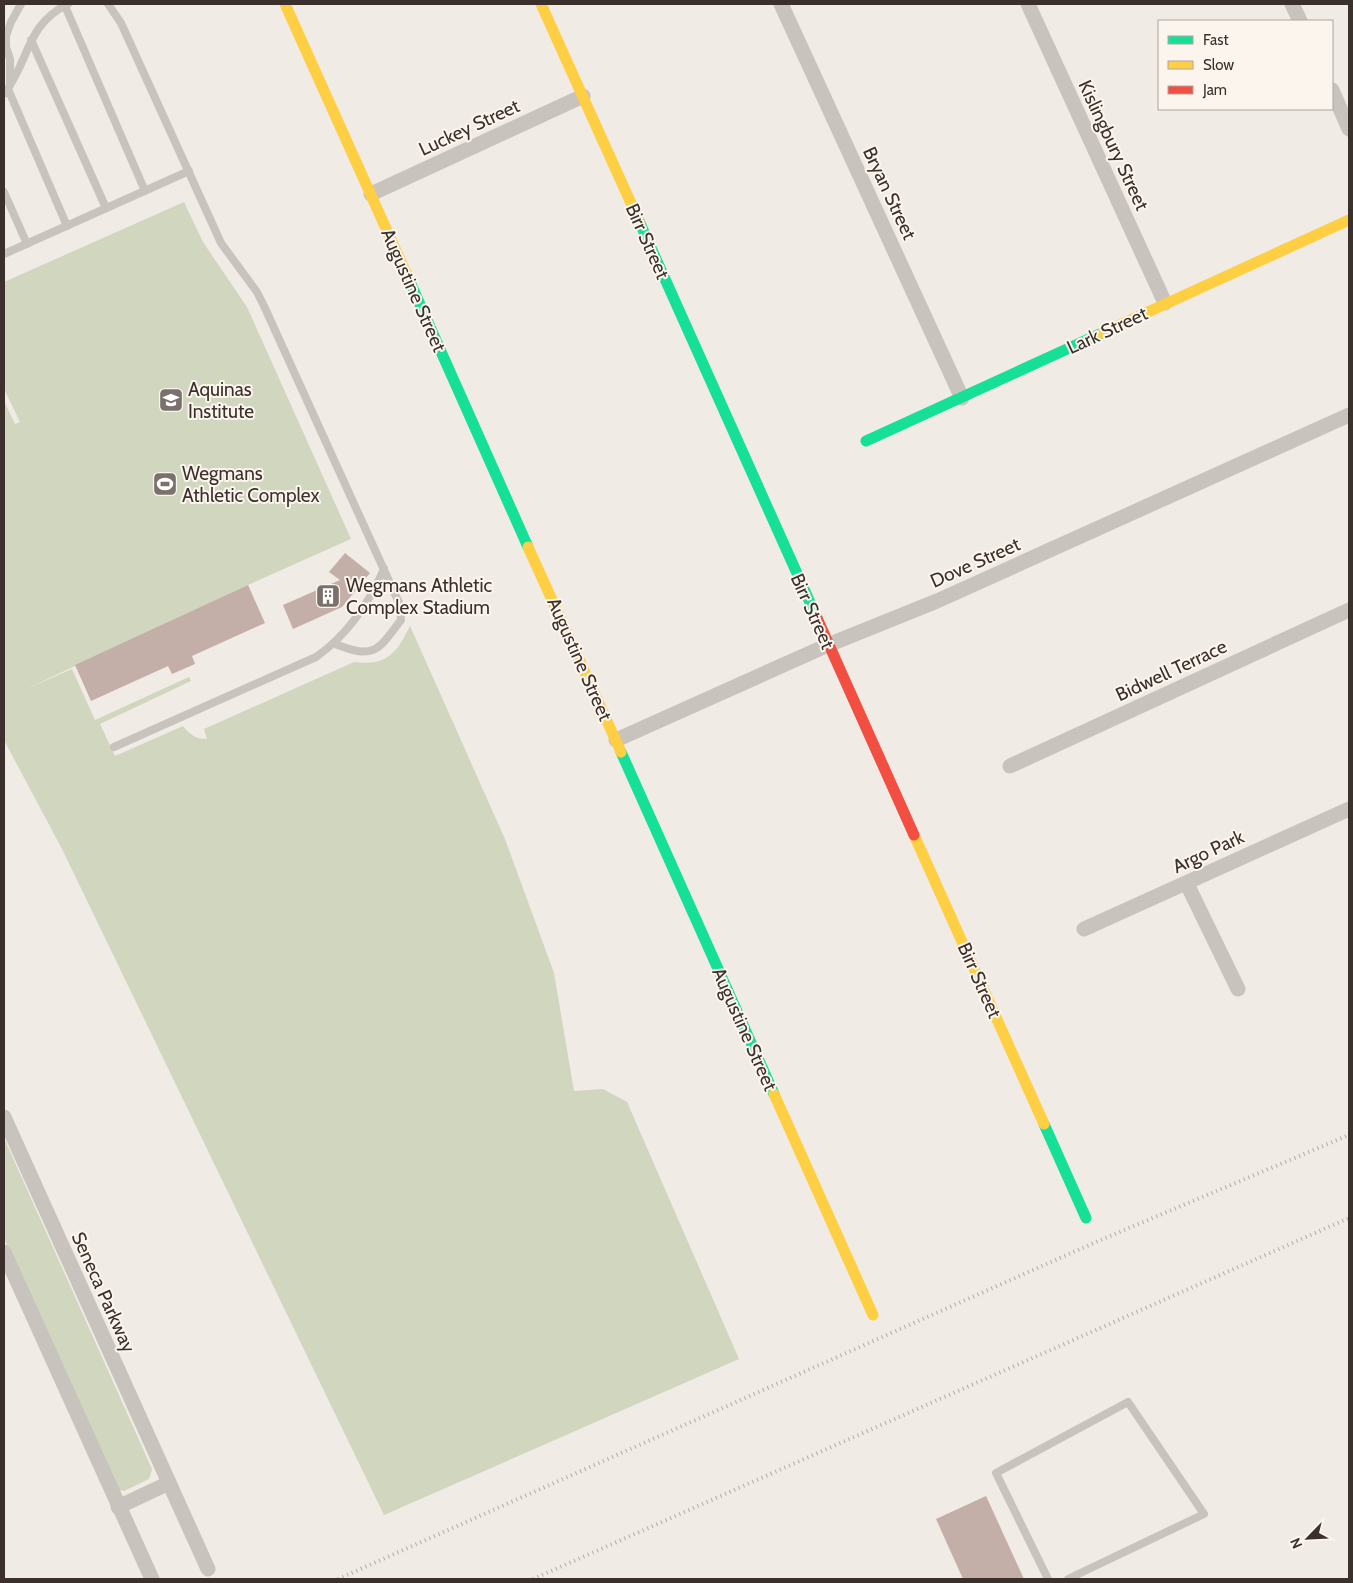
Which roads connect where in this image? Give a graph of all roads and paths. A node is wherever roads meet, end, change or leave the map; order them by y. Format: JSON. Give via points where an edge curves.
{"nodes":[{"id":1,"x":21,"y":4,"type":"edge"},
{"id":2,"x":108,"y":4,"type":"edge"},
{"id":3,"x":285,"y":4,"type":"edge"},
{"id":4,"x":541,"y":4,"type":"edge"},
{"id":5,"x":781,"y":4,"type":"edge"},
{"id":6,"x":1028,"y":4,"type":"edge"},
{"id":7,"x":1292,"y":4,"type":"edge"},
{"id":8,"x":67,"y":5,"type":"edge"},
{"id":9,"x":1300,"y":20,"type":"edge"},
{"id":10,"x":31,"y":40,"type":"junction"},
{"id":11,"x":7,"y":89,"type":"edge"},
{"id":12,"x":1333,"y":92,"type":"edge"},
{"id":13,"x":583,"y":96,"type":"junction"},
{"id":14,"x":1349,"y":129,"type":"edge"},
{"id":15,"x":188,"y":172,"type":"junction"},
{"id":16,"x":145,"y":191,"type":"junction"},
{"id":17,"x":4,"y":192,"type":"edge"},
{"id":18,"x":371,"y":194,"type":"junction"},
{"id":19,"x":106,"y":208,"type":"junction"},
{"id":20,"x":1349,"y":220,"type":"edge"},
{"id":21,"x":67,"y":226,"type":"junction"},
{"id":22,"x":27,"y":244,"type":"junction"},
{"id":23,"x":4,"y":254,"type":"edge"},
{"id":24,"x":1165,"y":303,"type":"junction"},
{"id":25,"x":962,"y":398,"type":"junction"},
{"id":26,"x":1349,"y":415,"type":"edge"},
{"id":27,"x":866,"y":441,"type":"dead end"},
{"id":28,"x":384,"y":569,"type":"junction"},
{"id":29,"x":1349,"y":610,"type":"edge"},
{"id":30,"x":335,"y":644,"type":"junction"},
{"id":31,"x":828,"y":645,"type":"junction"},
{"id":32,"x":616,"y":740,"type":"junction"},
{"id":33,"x":114,"y":747,"type":"dead end"},
{"id":34,"x":1010,"y":766,"type":"dead end"},
{"id":35,"x":1349,"y":809,"type":"edge"},
{"id":36,"x":1186,"y":884,"type":"junction"},
{"id":37,"x":1084,"y":930,"type":"dead end"},
{"id":38,"x":1238,"y":990,"type":"dead end"},
{"id":39,"x":4,"y":1117,"type":"edge"},
{"id":40,"x":1086,"y":1218,"type":"dead end"},
{"id":41,"x":4,"y":1252,"type":"edge"},
{"id":42,"x":873,"y":1315,"type":"dead end"},
{"id":43,"x":169,"y":1483,"type":"junction"},
{"id":44,"x":118,"y":1507,"type":"junction"},
{"id":45,"x":208,"y":1569,"type":"dead end"},
{"id":46,"x":152,"y":1579,"type":"edge"},
{"id":47,"x":1048,"y":1579,"type":"edge"},
{"id":48,"x":1068,"y":1579,"type":"edge"}],
"edges":[{"from":1,"to":11,"type":"lane","via":[[6,36],[10,59]]},
{"from":2,"to":15,"type":"lane","via":[[121,23]]},
{"from":3,"to":18,"type":"street","name":"Augustine Street"},
{"from":4,"to":13,"type":"street","name":"Birr Street"},
{"from":5,"to":25,"type":"street","name":"Bryan Street"},
{"from":6,"to":24,"type":"street","name":"Kislingbury Street"},
{"from":7,"to":9,"type":"street"},
{"from":8,"to":10,"type":"lane","via":[[49,15]]},
{"from":8,"to":16,"type":"lane"},
{"from":10,"to":11,"type":"lane"},
{"from":10,"to":19,"type":"lane"},
{"from":11,"to":21,"type":"lane"},
{"from":12,"to":14,"type":"street"},
{"from":13,"to":18,"type":"street","name":"Luckey Street"},
{"from":13,"to":31,"type":"street","name":"Birr Street"},
{"from":15,"to":16,"type":"lane"},
{"from":15,"to":28,"type":"lane","via":[[221,243],[264,306]]},
{"from":16,"to":19,"type":"lane"},
{"from":17,"to":22,"type":"lane"},
{"from":18,"to":32,"type":"street","name":"Augustine Street"},
{"from":19,"to":21,"type":"lane"},
{"from":20,"to":24,"type":"street","name":"Lark Street"},
{"from":21,"to":22,"type":"lane"},
{"from":22,"to":23,"type":"lane"},
{"from":24,"to":25,"type":"street","name":"Lark Street"},
{"from":25,"to":27,"type":"street","name":"Lark Street"},
{"from":26,"to":31,"type":"street","name":"Dove Street","via":[[937,601]]},
{"from":28,"to":30,"type":"lane","via":[[375,589]]},
{"from":28,"to":30,"type":"lane","via":[[400,606],[401,620],[377,648],[367,653],[354,652]]},
{"from":29,"to":34,"type":"street","name":"Bidwell Terrace"},
{"from":30,"to":33,"type":"lane","via":[[316,657]]},
{"from":31,"to":32,"type":"street","name":"Dove Street"},
{"from":31,"to":40,"type":"street","name":"Birr Street"},
{"from":32,"to":42,"type":"street","name":"Augustine Street"},
{"from":35,"to":36,"type":"street","name":"Argo Park"},
{"from":36,"to":37,"type":"street","name":"Argo Park"},
{"from":36,"to":38,"type":"street"},
{"from":39,"to":43,"type":"street","name":"Seneca Parkway"},
{"from":41,"to":44,"type":"street"},
{"from":43,"to":44,"type":"street"},
{"from":43,"to":45,"type":"street","name":"Seneca Parkway"},
{"from":44,"to":46,"type":"street"},
{"from":47,"to":48,"type":"lane","via":[[996,1473],[1128,1402],[1204,1514]]}]}
